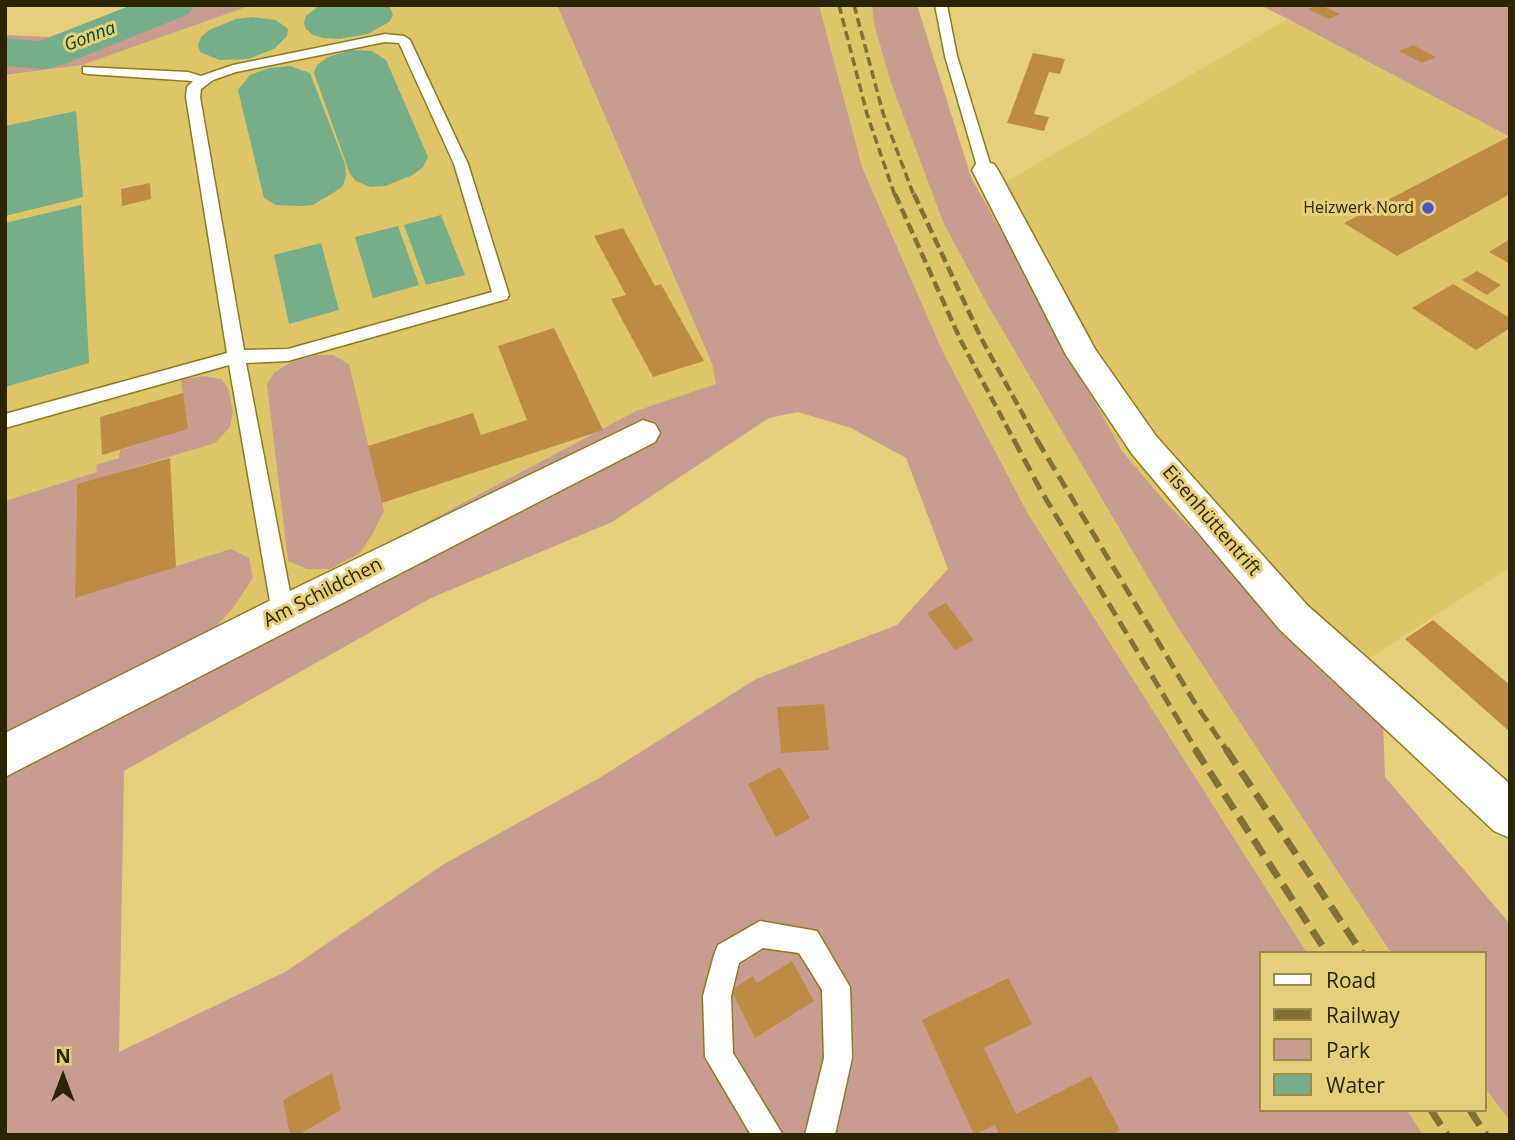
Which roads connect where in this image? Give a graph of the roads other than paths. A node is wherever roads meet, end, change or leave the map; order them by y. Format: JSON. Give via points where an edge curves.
{"nodes":[{"id":1,"x":942,"y":5,"type":"edge"},
{"id":2,"x":88,"y":70,"type":"dead end"},
{"id":3,"x":204,"y":80,"type":"junction"},
{"id":4,"x":985,"y":170,"type":"joint"},
{"id":5,"x":236,"y":357,"type":"junction"},
{"id":6,"x":5,"y":421,"type":"edge"},
{"id":7,"x":643,"y":433,"type":"dead end"},
{"id":8,"x":283,"y":613,"type":"junction"},
{"id":9,"x":5,"y":756,"type":"edge"},
{"id":10,"x":1510,"y":815,"type":"edge"},
{"id":11,"x":768,"y":1135,"type":"edge"},
{"id":12,"x":820,"y":1135,"type":"edge"}],
"edges":[{"from":1,"to":4,"type":"lane","via":[[951,56]]},
{"from":2,"to":3,"type":"lane"},
{"from":3,"to":5,"type":"lane","via":[[194,87],[193,97]]},
{"from":3,"to":5,"type":"lane","via":[[233,69],[363,42],[404,40],[461,164],[501,295],[288,355]]},
{"from":4,"to":10,"type":"street","name":"Eisenhüttentrift","via":[[1082,355],[1144,445],[1294,618]]},
{"from":5,"to":6,"type":"lane"},
{"from":5,"to":8,"type":"lane"},
{"from":7,"to":8,"type":"street","name":"Am Schildchen"},
{"from":8,"to":9,"type":"street","name":"Am Schildchen"},
{"from":11,"to":12,"type":"lane","via":[[719,1057],[717,996],[728,955],[760,934],[807,941],[836,987],[838,1058]]}]}
